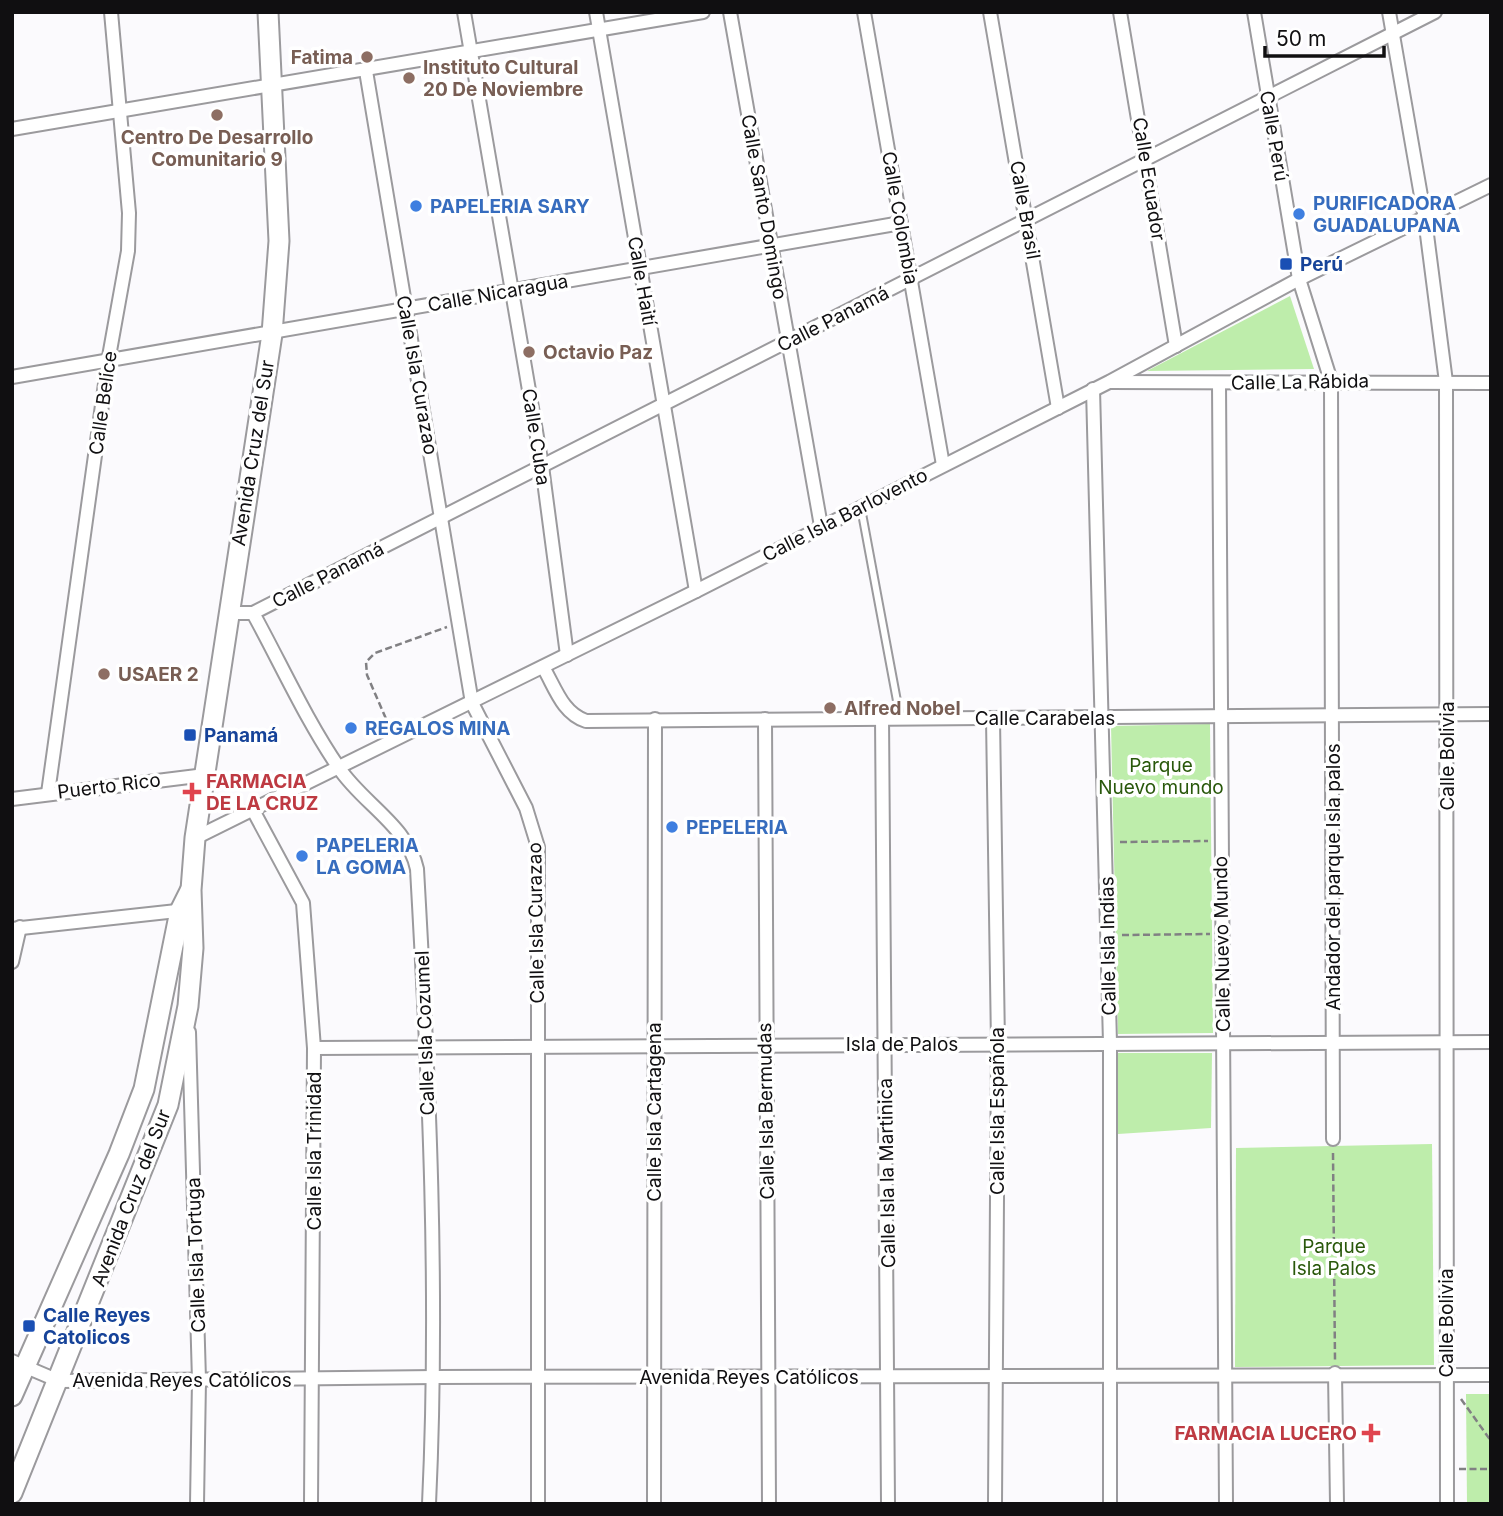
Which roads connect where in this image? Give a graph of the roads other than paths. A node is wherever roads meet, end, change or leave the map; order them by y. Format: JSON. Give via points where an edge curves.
{"nodes":[{"id":1,"x":111,"y":12,"type":"edge"},
{"id":2,"x":268,"y":12,"type":"edge"},
{"id":3,"x":464,"y":12,"type":"edge"},
{"id":4,"x":596,"y":12,"type":"edge"},
{"id":5,"x":702,"y":12,"type":"edge"},
{"id":6,"x":730,"y":12,"type":"edge"},
{"id":7,"x":864,"y":12,"type":"edge"},
{"id":8,"x":990,"y":12,"type":"edge"},
{"id":9,"x":1120,"y":12,"type":"edge"},
{"id":10,"x":1254,"y":12,"type":"edge"},
{"id":11,"x":1390,"y":12,"type":"edge"},
{"id":12,"x":1435,"y":12,"type":"edge"},
{"id":13,"x":599,"y":30,"type":"junction"},
{"id":14,"x":1393,"y":34,"type":"junction"},
{"id":15,"x":471,"y":52,"type":"junction"},
{"id":16,"x":366,"y":71,"type":"junction"},
{"id":17,"x":273,"y":86,"type":"junction"},
{"id":18,"x":1268,"y":98,"type":"junction"},
{"id":19,"x":118,"y":112,"type":"junction"},
{"id":20,"x":12,"y":129,"type":"edge"},
{"id":21,"x":1146,"y":160,"type":"junction"},
{"id":22,"x":1491,"y":185,"type":"edge"},
{"id":23,"x":1425,"y":219,"type":"junction"},
{"id":24,"x":1027,"y":220,"type":"junction"},
{"id":25,"x":901,"y":223,"type":"junction"},
{"id":26,"x":771,"y":246,"type":"junction"},
{"id":27,"x":639,"y":269,"type":"junction"},
{"id":28,"x":1299,"y":279,"type":"junction"},
{"id":29,"x":910,"y":280,"type":"junction"},
{"id":30,"x":512,"y":290,"type":"junction"},
{"id":31,"x":406,"y":309,"type":"junction"},
{"id":32,"x":272,"y":334,"type":"junction"},
{"id":33,"x":788,"y":341,"type":"junction"},
{"id":34,"x":1176,"y":346,"type":"junction"},
{"id":35,"x":108,"y":362,"type":"junction"},
{"id":36,"x":12,"y":377,"type":"edge"},
{"id":37,"x":1331,"y":381,"type":"junction"},
{"id":38,"x":1109,"y":382,"type":"junction"},
{"id":39,"x":1446,"y":382,"type":"junction"},
{"id":40,"x":1219,"y":383,"type":"junction"},
{"id":41,"x":1491,"y":383,"type":"edge"},
{"id":42,"x":1093,"y":389,"type":"junction"},
{"id":43,"x":665,"y":403,"type":"junction"},
{"id":44,"x":1058,"y":408,"type":"junction"},
{"id":45,"x":943,"y":465,"type":"junction"},
{"id":46,"x":542,"y":467,"type":"junction"},
{"id":47,"x":860,"y":506,"type":"junction"},
{"id":48,"x":441,"y":518,"type":"junction"},
{"id":49,"x":821,"y":526,"type":"junction"},
{"id":50,"x":696,"y":591,"type":"junction"},
{"id":51,"x":228,"y":613,"type":"junction"},
{"id":52,"x":253,"y":613,"type":"junction"},
{"id":53,"x":567,"y":655,"type":"junction"},
{"id":54,"x":543,"y":667,"type":"junction"},
{"id":55,"x":472,"y":703,"type":"junction"},
{"id":56,"x":1447,"y":714,"type":"junction"},
{"id":57,"x":1491,"y":714,"type":"edge"},
{"id":58,"x":1220,"y":715,"type":"junction"},
{"id":59,"x":1333,"y":716,"type":"junction"},
{"id":60,"x":882,"y":717,"type":"junction"},
{"id":61,"x":900,"y":718,"type":"junction"},
{"id":62,"x":1103,"y":718,"type":"junction"},
{"id":63,"x":655,"y":719,"type":"junction"},
{"id":64,"x":765,"y":719,"type":"junction"},
{"id":65,"x":993,"y":719,"type":"junction"},
{"id":66,"x":340,"y":769,"type":"junction"},
{"id":67,"x":205,"y":775,"type":"junction"},
{"id":68,"x":48,"y":793,"type":"junction"},
{"id":69,"x":12,"y":799,"type":"edge"},
{"id":70,"x":254,"y":812,"type":"junction"},
{"id":71,"x":195,"y":838,"type":"junction"},
{"id":72,"x":188,"y":904,"type":"junction"},
{"id":73,"x":16,"y":928,"type":"edge"},
{"id":74,"x":12,"y":962,"type":"edge"},
{"id":75,"x":188,"y":1006,"type":"junction"},
{"id":76,"x":1446,"y":1042,"type":"junction"},
{"id":77,"x":1491,"y":1042,"type":"edge"},
{"id":78,"x":1110,"y":1043,"type":"junction"},
{"id":79,"x":1223,"y":1043,"type":"junction"},
{"id":80,"x":1333,"y":1043,"type":"junction"},
{"id":81,"x":886,"y":1044,"type":"junction"},
{"id":82,"x":998,"y":1044,"type":"junction"},
{"id":83,"x":655,"y":1045,"type":"junction"},
{"id":84,"x":765,"y":1045,"type":"junction"},
{"id":85,"x":427,"y":1047,"type":"junction"},
{"id":86,"x":538,"y":1047,"type":"junction"},
{"id":87,"x":314,"y":1048,"type":"junction"},
{"id":88,"x":1333,"y":1139,"type":"road end"},
{"id":89,"x":18,"y":1364,"type":"edge"},
{"id":90,"x":1335,"y":1373,"type":"junction"},
{"id":91,"x":1491,"y":1375,"type":"edge"},
{"id":92,"x":653,"y":1376,"type":"junction"},
{"id":93,"x":1227,"y":1376,"type":"junction"},
{"id":94,"x":1446,"y":1376,"type":"junction"},
{"id":95,"x":435,"y":1377,"type":"junction"},
{"id":96,"x":540,"y":1377,"type":"junction"},
{"id":97,"x":769,"y":1377,"type":"junction"},
{"id":98,"x":889,"y":1377,"type":"junction"},
{"id":99,"x":994,"y":1377,"type":"junction"},
{"id":100,"x":1110,"y":1377,"type":"junction"},
{"id":101,"x":314,"y":1379,"type":"junction"},
{"id":102,"x":199,"y":1380,"type":"junction"},
{"id":103,"x":59,"y":1381,"type":"junction"},
{"id":104,"x":12,"y":1396,"type":"edge"},
{"id":105,"x":12,"y":1493,"type":"edge"},
{"id":106,"x":197,"y":1504,"type":"edge"},
{"id":107,"x":311,"y":1504,"type":"edge"},
{"id":108,"x":429,"y":1504,"type":"edge"},
{"id":109,"x":538,"y":1504,"type":"edge"},
{"id":110,"x":654,"y":1504,"type":"edge"},
{"id":111,"x":769,"y":1504,"type":"edge"},
{"id":112,"x":888,"y":1504,"type":"edge"},
{"id":113,"x":995,"y":1504,"type":"edge"},
{"id":114,"x":1110,"y":1504,"type":"edge"},
{"id":115,"x":1226,"y":1504,"type":"edge"},
{"id":116,"x":1336,"y":1504,"type":"edge"},
{"id":117,"x":1447,"y":1504,"type":"edge"}],
"edges":[{"from":1,"to":19,"type":"street","name":"Calle Belice"},
{"from":2,"to":17,"type":"main road","name":"Avenida Cruz del Sur"},
{"from":3,"to":15,"type":"street","name":"Calle Cuba"},
{"from":4,"to":13,"type":"street","name":"Calle Haití"},
{"from":5,"to":13,"type":"street"},
{"from":6,"to":26,"type":"street","name":"Calle Santo Domingo"},
{"from":7,"to":25,"type":"street","name":"Calle Colombia"},
{"from":8,"to":24,"type":"street","name":"Calle Brasil"},
{"from":9,"to":21,"type":"street","name":"Calle Ecuador"},
{"from":10,"to":18,"type":"street","name":"Calle Perú"},
{"from":11,"to":14,"type":"street","name":"Calle Bolivia"},
{"from":12,"to":14,"type":"street","name":"Calle Panamá"},
{"from":13,"to":15,"type":"street"},
{"from":13,"to":27,"type":"street","name":"Calle Haití"},
{"from":14,"to":18,"type":"street","name":"Calle Panamá"},
{"from":14,"to":23,"type":"street","name":"Calle Bolivia"},
{"from":15,"to":16,"type":"street"},
{"from":15,"to":30,"type":"street","name":"Calle Cuba"},
{"from":16,"to":17,"type":"street"},
{"from":16,"to":31,"type":"street","name":"Calle Isla Curazao"},
{"from":17,"to":19,"type":"street"},
{"from":17,"to":32,"type":"main road","name":"Avenida Cruz del Sur","via":[[279,241]]},
{"from":18,"to":21,"type":"street","name":"Calle Panamá"},
{"from":18,"to":28,"type":"street","name":"Calle Perú"},
{"from":19,"to":20,"type":"street"},
{"from":19,"to":35,"type":"street","name":"Calle Belice","via":[[129,235]]},
{"from":21,"to":24,"type":"street","name":"Calle Panamá"},
{"from":21,"to":34,"type":"street","name":"Calle Ecuador"},
{"from":22,"to":23,"type":"street","name":"Calle Isla Barlovento"},
{"from":23,"to":28,"type":"street","name":"Calle Isla Barlovento"},
{"from":23,"to":39,"type":"street","name":"Calle Bolivia"},
{"from":24,"to":29,"type":"street","name":"Calle Panamá"},
{"from":24,"to":44,"type":"street","name":"Calle Brasil"},
{"from":25,"to":26,"type":"street","name":"Calle Nicaragua"},
{"from":25,"to":29,"type":"street","name":"Calle Colombia"},
{"from":26,"to":27,"type":"street","name":"Calle Nicaragua"},
{"from":26,"to":33,"type":"street","name":"Calle Santo Domingo"},
{"from":27,"to":30,"type":"street","name":"Calle Nicaragua"},
{"from":27,"to":43,"type":"street","name":"Calle Haití"},
{"from":28,"to":34,"type":"street","name":"Calle Isla Barlovento"},
{"from":28,"to":37,"type":"street","name":"Calle Perú"},
{"from":29,"to":33,"type":"street","name":"Calle Panamá"},
{"from":29,"to":45,"type":"street","name":"Calle Colombia"},
{"from":30,"to":31,"type":"street","name":"Calle Nicaragua"},
{"from":30,"to":46,"type":"street","name":"Calle Cuba"},
{"from":31,"to":32,"type":"street","name":"Calle Nicaragua"},
{"from":31,"to":48,"type":"street","name":"Calle Isla Curazao"},
{"from":32,"to":35,"type":"street","name":"Calle Nicaragua"},
{"from":32,"to":51,"type":"main road","name":"Avenida Cruz del Sur"},
{"from":33,"to":43,"type":"street","name":"Calle Panamá"},
{"from":33,"to":49,"type":"street","name":"Calle Santo Domingo"},
{"from":34,"to":38,"type":"street","name":"Calle Isla Barlovento"},
{"from":35,"to":36,"type":"street","name":"Calle Nicaragua"},
{"from":35,"to":68,"type":"street","name":"Calle Belice"},
{"from":37,"to":39,"type":"street","name":"Calle La Rábida"},
{"from":37,"to":40,"type":"street","name":"Calle La Rábida"},
{"from":37,"to":59,"type":"street","name":"Andador del parque Isla palos"},
{"from":38,"to":40,"type":"street","name":"Calle La Rábida"},
{"from":38,"to":42,"type":"street","name":"Calle Isla Barlovento"},
{"from":39,"to":41,"type":"street","name":"Calle La Rábida"},
{"from":39,"to":56,"type":"street","name":"Calle Bolivia"},
{"from":40,"to":58,"type":"street","name":"Calle Nuevo Mundo"},
{"from":42,"to":44,"type":"street","name":"Calle Isla Barlovento"},
{"from":42,"to":62,"type":"street","name":"Calle Isla Indias"},
{"from":43,"to":46,"type":"street","name":"Calle Panamá"},
{"from":43,"to":50,"type":"street","name":"Calle Haití"},
{"from":44,"to":45,"type":"street","name":"Calle Isla Barlovento"},
{"from":45,"to":47,"type":"street","name":"Calle Isla Barlovento"},
{"from":46,"to":48,"type":"street","name":"Calle Panamá"},
{"from":46,"to":53,"type":"street","name":"Calle Cuba"},
{"from":47,"to":49,"type":"street","name":"Calle Isla Barlovento"},
{"from":47,"to":61,"type":"lane"},
{"from":48,"to":52,"type":"street","name":"Calle Panamá"},
{"from":48,"to":55,"type":"street","name":"Calle Isla Curazao"},
{"from":49,"to":50,"type":"street","name":"Calle Isla Barlovento"},
{"from":50,"to":53,"type":"street","name":"Calle Isla Barlovento"},
{"from":51,"to":52,"type":"street","name":"Calle Panamá"},
{"from":51,"to":67,"type":"main road","name":"Avenida Cruz del Sur"},
{"from":52,"to":66,"type":"street","name":"Calle Isla Cozumel"},
{"from":53,"to":54,"type":"street","name":"Calle Isla Barlovento"},
{"from":54,"to":55,"type":"street","name":"Calle Isla Barlovento"},
{"from":54,"to":63,"type":"street","name":"Calle Carabelas","via":[[564,707],[575,717]]},
{"from":55,"to":66,"type":"street","name":"Calle Isla Barlovento"},
{"from":55,"to":86,"type":"street","name":"Calle Isla Curazao","via":[[526,808],[538,846]]},
{"from":56,"to":57,"type":"street","name":"Calle Carabelas"},
{"from":56,"to":59,"type":"street","name":"Calle Carabelas"},
{"from":56,"to":76,"type":"street","name":"Calle Bolivia"},
{"from":58,"to":59,"type":"street","name":"Calle Carabelas"},
{"from":58,"to":62,"type":"street","name":"Calle Carabelas"},
{"from":58,"to":79,"type":"street","name":"Calle Nuevo Mundo"},
{"from":59,"to":80,"type":"street","name":"Andador del parque Isla palos"},
{"from":60,"to":61,"type":"street","name":"Calle Carabelas"},
{"from":60,"to":64,"type":"street","name":"Calle Carabelas"},
{"from":60,"to":81,"type":"street","name":"Calle Isla la Martinica"},
{"from":61,"to":65,"type":"street","name":"Calle Carabelas"},
{"from":62,"to":65,"type":"street","name":"Calle Carabelas"},
{"from":62,"to":78,"type":"street","name":"Calle Isla Indias"},
{"from":63,"to":64,"type":"street","name":"Calle Carabelas"},
{"from":63,"to":83,"type":"street","name":"Calle Isla Cartagena"},
{"from":64,"to":84,"type":"street","name":"Calle Isla Bermudas"},
{"from":65,"to":82,"type":"street","name":"Calle Isla Española"},
{"from":66,"to":70,"type":"street","name":"Calle Isla Barlovento"},
{"from":66,"to":85,"type":"street","name":"Calle Isla Cozumel","via":[[402,836],[415,859]]},
{"from":67,"to":68,"type":"street","name":"Puerto Rico"},
{"from":67,"to":71,"type":"main road","name":"Avenida Cruz del Sur"},
{"from":68,"to":69,"type":"street","name":"Puerto Rico"},
{"from":70,"to":71,"type":"street","name":"Calle Isla Barlovento"},
{"from":70,"to":87,"type":"street","name":"Calle Isla Trinidad","via":[[303,903]]},
{"from":71,"to":72,"type":"main road","name":"Avenida Cruz del Sur"},
{"from":72,"to":73,"type":"street"},
{"from":72,"to":75,"type":"main road","name":"Avenida Cruz del Sur"},
{"from":72,"to":89,"type":"main road","name":"Avenida Cruz del Sur","via":[[144,1089],[119,1154]]},
{"from":73,"to":74,"type":"street"},
{"from":75,"to":102,"type":"street","name":"Calle Isla Tortuga"},
{"from":75,"to":103,"type":"main road","name":"Avenida Cruz del Sur","via":[[168,1105]]},
{"from":76,"to":77,"type":"street","name":"Isla de Palos"},
{"from":76,"to":80,"type":"street","name":"Isla de Palos"},
{"from":76,"to":94,"type":"street","name":"Calle Bolivia"},
{"from":78,"to":79,"type":"street","name":"Isla de Palos"},
{"from":78,"to":82,"type":"street","name":"Isla de Palos"},
{"from":78,"to":100,"type":"street","name":"Calle Isla Indias"},
{"from":79,"to":80,"type":"street","name":"Isla de Palos"},
{"from":79,"to":93,"type":"street","name":"Calle Nuevo Mundo"},
{"from":80,"to":88,"type":"street","name":"Andador del parque Isla palos"},
{"from":81,"to":82,"type":"street","name":"Isla de Palos"},
{"from":81,"to":84,"type":"street","name":"Isla de Palos"},
{"from":81,"to":98,"type":"street","name":"Calle Isla la Martinica"},
{"from":82,"to":99,"type":"street","name":"Calle Isla Española"},
{"from":83,"to":84,"type":"street","name":"Isla de Palos"},
{"from":83,"to":86,"type":"street","name":"Isla de Palos"},
{"from":83,"to":92,"type":"street","name":"Calle Isla Cartagena"},
{"from":84,"to":97,"type":"street","name":"Calle Isla Bermudas"},
{"from":85,"to":86,"type":"street","name":"Isla de Palos"},
{"from":85,"to":87,"type":"street","name":"Isla de Palos"},
{"from":85,"to":95,"type":"street","name":"Calle Isla Cozumel"},
{"from":86,"to":96,"type":"street","name":"Calle Isla Curazao"},
{"from":87,"to":101,"type":"street","name":"Calle Isla Trinidad"},
{"from":89,"to":103,"type":"street","name":"Avenida Reyes Católicos"},
{"from":89,"to":104,"type":"main road","name":"Avenida Cruz del Sur"},
{"from":90,"to":93,"type":"street","name":"Avenida Reyes Católicos"},
{"from":90,"to":94,"type":"street","name":"Avenida Reyes Católicos"},
{"from":90,"to":116,"type":"street"},
{"from":91,"to":94,"type":"street","name":"Avenida Reyes Católicos"},
{"from":92,"to":96,"type":"street","name":"Avenida Reyes Católicos"},
{"from":92,"to":97,"type":"street","name":"Avenida Reyes Católicos"},
{"from":92,"to":110,"type":"street","name":"Calle Isla Cartagena"},
{"from":93,"to":100,"type":"street","name":"Avenida Reyes Católicos"},
{"from":93,"to":115,"type":"street","name":"Calle Nuevo Mundo"},
{"from":94,"to":117,"type":"street","name":"Calle Bolivia"},
{"from":95,"to":96,"type":"street","name":"Avenida Reyes Católicos"},
{"from":95,"to":101,"type":"street","name":"Avenida Reyes Católicos"},
{"from":95,"to":108,"type":"street","name":"Calle Isla Cozumel"},
{"from":96,"to":109,"type":"street","name":"Calle Isla Curazao"},
{"from":97,"to":98,"type":"street","name":"Avenida Reyes Católicos"},
{"from":97,"to":111,"type":"street","name":"Calle Isla Bermudas"},
{"from":98,"to":99,"type":"street","name":"Avenida Reyes Católicos"},
{"from":98,"to":112,"type":"street","name":"Calle Isla la Martinica"},
{"from":99,"to":100,"type":"street","name":"Avenida Reyes Católicos"},
{"from":99,"to":113,"type":"street","name":"Calle Isla Española"},
{"from":100,"to":114,"type":"street","name":"Calle Isla Indias"},
{"from":101,"to":102,"type":"street","name":"Avenida Reyes Católicos"},
{"from":101,"to":107,"type":"street","name":"Calle Isla Trinidad"},
{"from":102,"to":103,"type":"street","name":"Avenida Reyes Católicos"},
{"from":102,"to":106,"type":"street","name":"Calle Isla Tortuga"},
{"from":103,"to":105,"type":"main road","name":"Avenida Cruz del Sur"}]}
